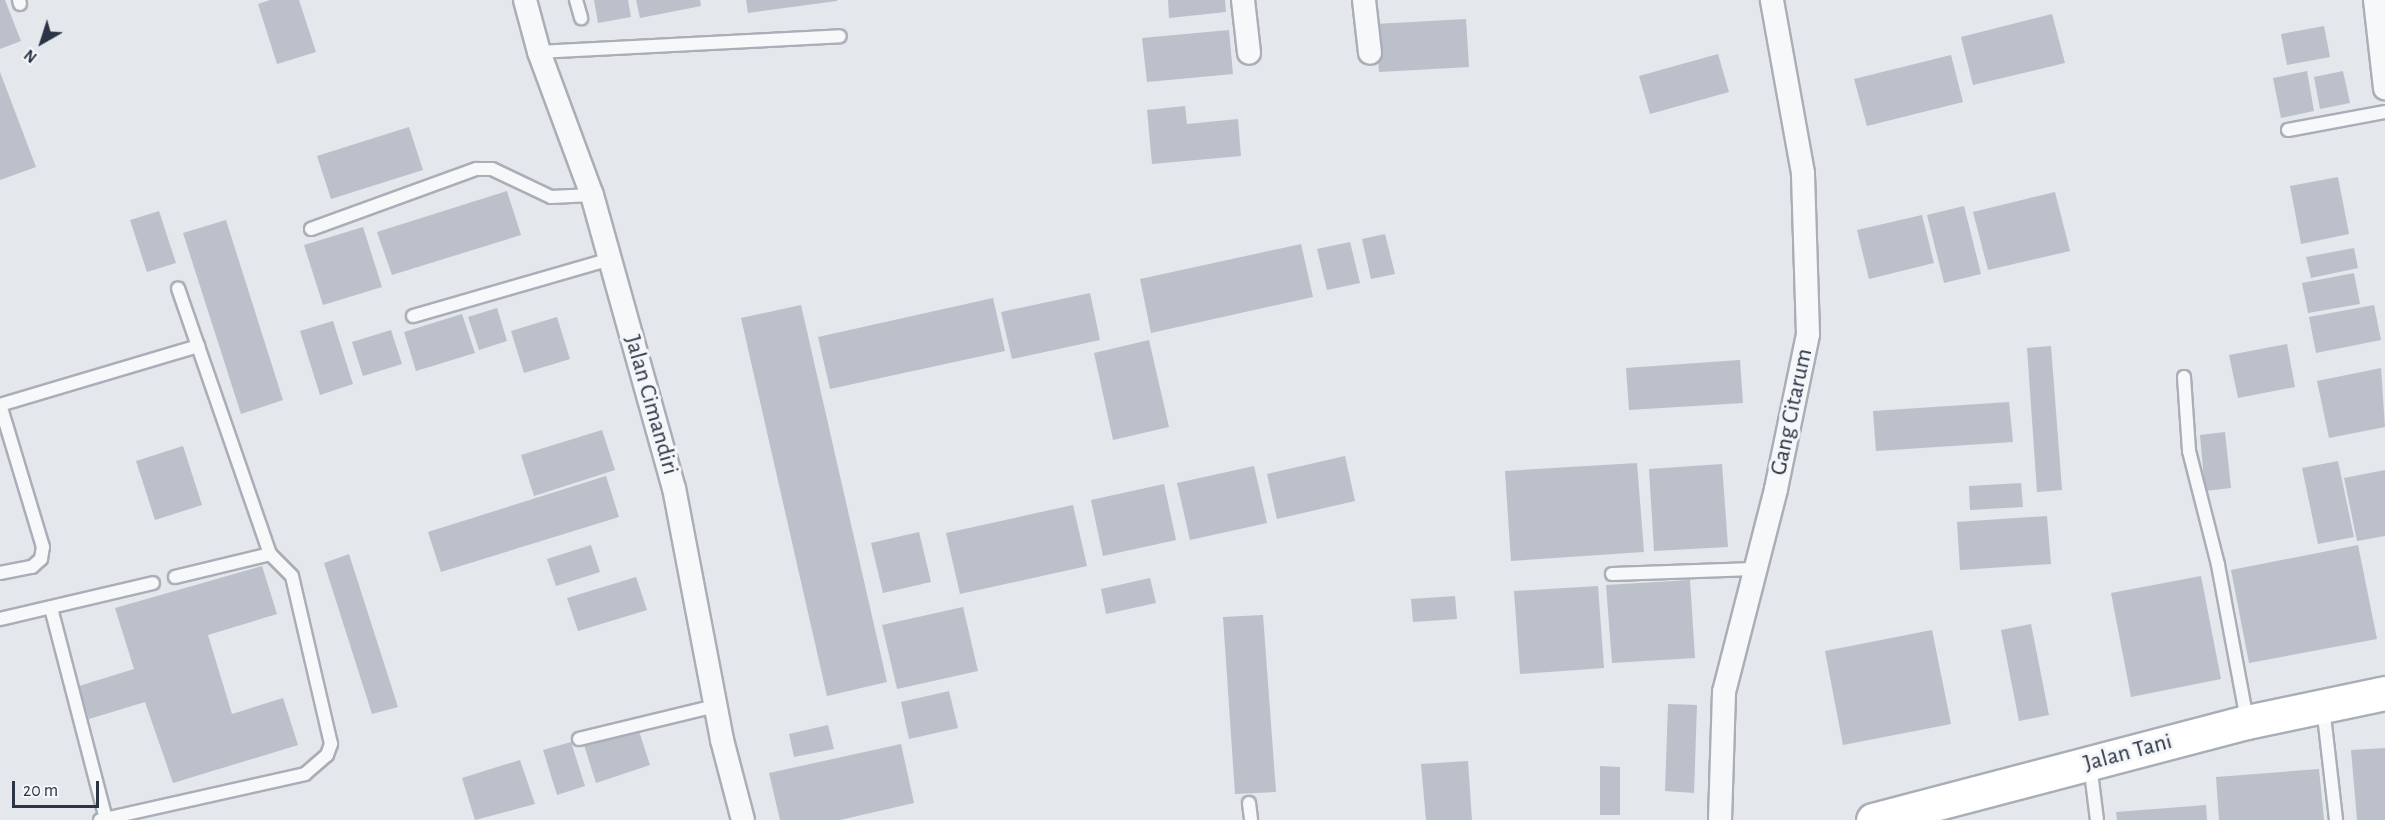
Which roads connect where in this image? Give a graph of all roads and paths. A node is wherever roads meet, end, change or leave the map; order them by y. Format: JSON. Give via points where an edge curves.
{"nodes":[{"id":1,"x":525,"y":0,"type":"edge"},
{"id":2,"x":576,"y":0,"type":"edge"},
{"id":3,"x":1243,"y":0,"type":"edge"},
{"id":4,"x":1364,"y":0,"type":"edge"},
{"id":5,"x":1772,"y":0,"type":"edge"},
{"id":6,"x":2375,"y":0,"type":"edge"},
{"id":7,"x":581,"y":18,"type":"dead end"},
{"id":8,"x":840,"y":36,"type":"dead end"},
{"id":9,"x":539,"y":52,"type":"junction"},
{"id":10,"x":1249,"y":53,"type":"dead end"},
{"id":11,"x":1370,"y":53,"type":"dead end"},
{"id":12,"x":2385,"y":88,"type":"edge"},
{"id":13,"x":2385,"y":112,"type":"edge"},
{"id":14,"x":2288,"y":130,"type":"dead end"},
{"id":15,"x":592,"y":195,"type":"junction"},
{"id":16,"x":311,"y":229,"type":"dead end"},
{"id":17,"x":610,"y":259,"type":"junction"},
{"id":18,"x":178,"y":288,"type":"dead end"},
{"id":19,"x":413,"y":316,"type":"dead end"},
{"id":20,"x":198,"y":346,"type":"junction"},
{"id":21,"x":2184,"y":377,"type":"dead end"},
{"id":22,"x":0,"y":405,"type":"edge"},
{"id":23,"x":270,"y":554,"type":"junction"},
{"id":24,"x":1755,"y":569,"type":"junction"},
{"id":25,"x":0,"y":573,"type":"edge"},
{"id":26,"x":1612,"y":574,"type":"dead end"},
{"id":27,"x":175,"y":577,"type":"dead end"},
{"id":28,"x":153,"y":583,"type":"dead end"},
{"id":29,"x":51,"y":608,"type":"junction"},
{"id":30,"x":0,"y":619,"type":"edge"},
{"id":31,"x":2385,"y":693,"type":"edge"},
{"id":32,"x":715,"y":706,"type":"junction"},
{"id":33,"x":2323,"y":706,"type":"junction"},
{"id":34,"x":2247,"y":722,"type":"junction"},
{"id":35,"x":579,"y":739,"type":"dead end"},
{"id":36,"x":2090,"y":763,"type":"junction"},
{"id":37,"x":1249,"y":803,"type":"dead end"},
{"id":38,"x":103,"y":819,"type":"edge"},
{"id":39,"x":743,"y":820,"type":"edge"},
{"id":40,"x":1251,"y":820,"type":"edge"},
{"id":41,"x":1720,"y":820,"type":"edge"},
{"id":42,"x":1873,"y":820,"type":"edge"},
{"id":43,"x":2097,"y":820,"type":"edge"},
{"id":44,"x":2336,"y":820,"type":"edge"}],
"edges":[{"from":1,"to":9,"type":"street","name":"Jalan Cimandiri"},
{"from":2,"to":7,"type":"lane"},
{"from":3,"to":10,"type":"street"},
{"from":4,"to":11,"type":"street"},
{"from":5,"to":24,"type":"street","name":"Gang Citarum","via":[[1803,173],[1810,309],[1802,367]]},
{"from":6,"to":12,"type":"street"},
{"from":8,"to":9,"type":"lane"},
{"from":9,"to":15,"type":"street","name":"Jalan Cimandiri"},
{"from":13,"to":14,"type":"lane"},
{"from":15,"to":16,"type":"lane","via":[[551,197],[492,169],[476,169]]},
{"from":15,"to":17,"type":"street","name":"Jalan Cimandiri"},
{"from":17,"to":19,"type":"lane"},
{"from":17,"to":32,"type":"street","name":"Jalan Cimandiri","via":[[674,488]]},
{"from":18,"to":20,"type":"lane"},
{"from":20,"to":22,"type":"lane"},
{"from":20,"to":23,"type":"lane"},
{"from":21,"to":34,"type":"lane","via":[[2189,451],[2218,565]]},
{"from":22,"to":25,"type":"lane","via":[[43,547],[41,559],[32,567]]},
{"from":23,"to":27,"type":"lane"},
{"from":23,"to":38,"type":"lane","via":[[284,565],[296,587],[331,744],[327,755],[305,774]]},
{"from":24,"to":26,"type":"lane"},
{"from":24,"to":41,"type":"street","name":"Gang Citarum","via":[[1724,692]]},
{"from":28,"to":29,"type":"lane"},
{"from":29,"to":30,"type":"lane"},
{"from":29,"to":38,"type":"lane"},
{"from":31,"to":33,"type":"highway","name":"Jalan Tani"},
{"from":32,"to":35,"type":"lane"},
{"from":32,"to":39,"type":"street","name":"Jalan Cimandiri"},
{"from":33,"to":34,"type":"highway","name":"Jalan Tani"},
{"from":33,"to":44,"type":"lane"},
{"from":34,"to":36,"type":"highway","name":"Jalan Tani"},
{"from":36,"to":42,"type":"highway","name":"Jalan Tani"},
{"from":36,"to":43,"type":"lane"},
{"from":37,"to":40,"type":"lane"}]}
